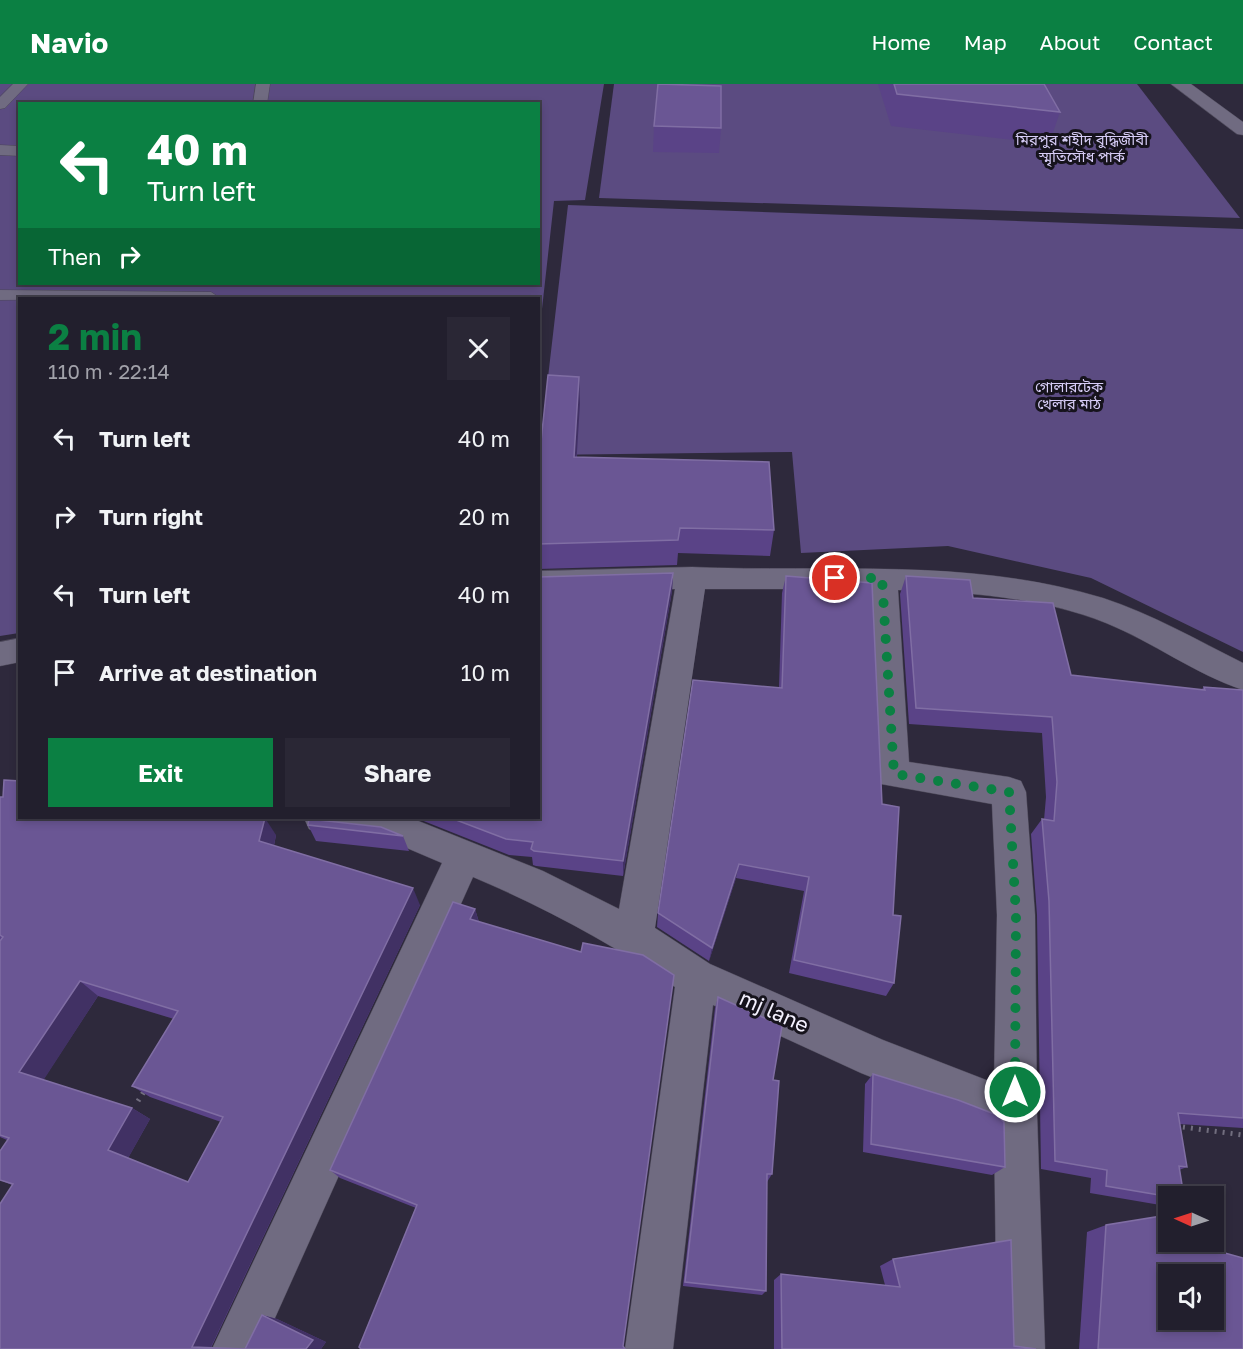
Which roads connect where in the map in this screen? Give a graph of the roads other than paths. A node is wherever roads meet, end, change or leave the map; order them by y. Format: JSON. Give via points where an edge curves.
{"nodes":[{"id":1,"x":21,"y":84,"type":"edge"},
{"id":2,"x":263,"y":84,"type":"edge"},
{"id":3,"x":1180,"y":84,"type":"edge"},
{"id":4,"x":260,"y":102,"type":"edge"},
{"id":5,"x":0,"y":105,"type":"edge"},
{"id":6,"x":1243,"y":130,"type":"edge"},
{"id":7,"x":0,"y":150,"type":"edge"},
{"id":8,"x":18,"y":151,"type":"edge"},
{"id":9,"x":0,"y":296,"type":"edge"},
{"id":10,"x":106,"y":297,"type":"edge"},
{"id":11,"x":692,"y":578,"type":"junction"},
{"id":12,"x":882,"y":578,"type":"junction"},
{"id":13,"x":540,"y":582,"type":"edge"},
{"id":14,"x":18,"y":650,"type":"edge"},
{"id":15,"x":0,"y":654,"type":"edge"},
{"id":16,"x":1243,"y":677,"type":"edge"},
{"id":17,"x":345,"y":819,"type":"edge"},
{"id":18,"x":391,"y":821,"type":"edge"},
{"id":19,"x":464,"y":856,"type":"junction"},
{"id":20,"x":634,"y":936,"type":"junction"},
{"id":21,"x":696,"y":978,"type":"junction"},
{"id":22,"x":1015,"y":1113,"type":"junction"},
{"id":23,"x":236,"y":1349,"type":"edge"},
{"id":24,"x":649,"y":1349,"type":"edge"},
{"id":25,"x":1021,"y":1349,"type":"edge"}],
"edges":[{"from":1,"to":5,"type":"lane"},
{"from":2,"to":4,"type":"lane"},
{"from":3,"to":6,"type":"street"},
{"from":7,"to":8,"type":"lane"},
{"from":9,"to":10,"type":"lane"},
{"from":11,"to":12,"type":"street"},
{"from":11,"to":13,"type":"street"},
{"from":11,"to":20,"type":"street"},
{"from":12,"to":16,"type":"street","via":[[1003,586],[1075,601],[1131,621]]},
{"from":12,"to":22,"type":"street","via":[[894,774],[1009,792],[1016,915]]},
{"from":14,"to":15,"type":"street"},
{"from":17,"to":18,"type":"street","name":"mj lane"},
{"from":18,"to":19,"type":"street","name":"mj lane"},
{"from":19,"to":20,"type":"street","name":"mj lane","via":[[530,883]]},
{"from":19,"to":23,"type":"street"},
{"from":20,"to":21,"type":"street","name":"mj lane"},
{"from":21,"to":22,"type":"street","name":"mj lane","via":[[876,1058]]},
{"from":21,"to":24,"type":"street"},
{"from":22,"to":25,"type":"street"}]}
